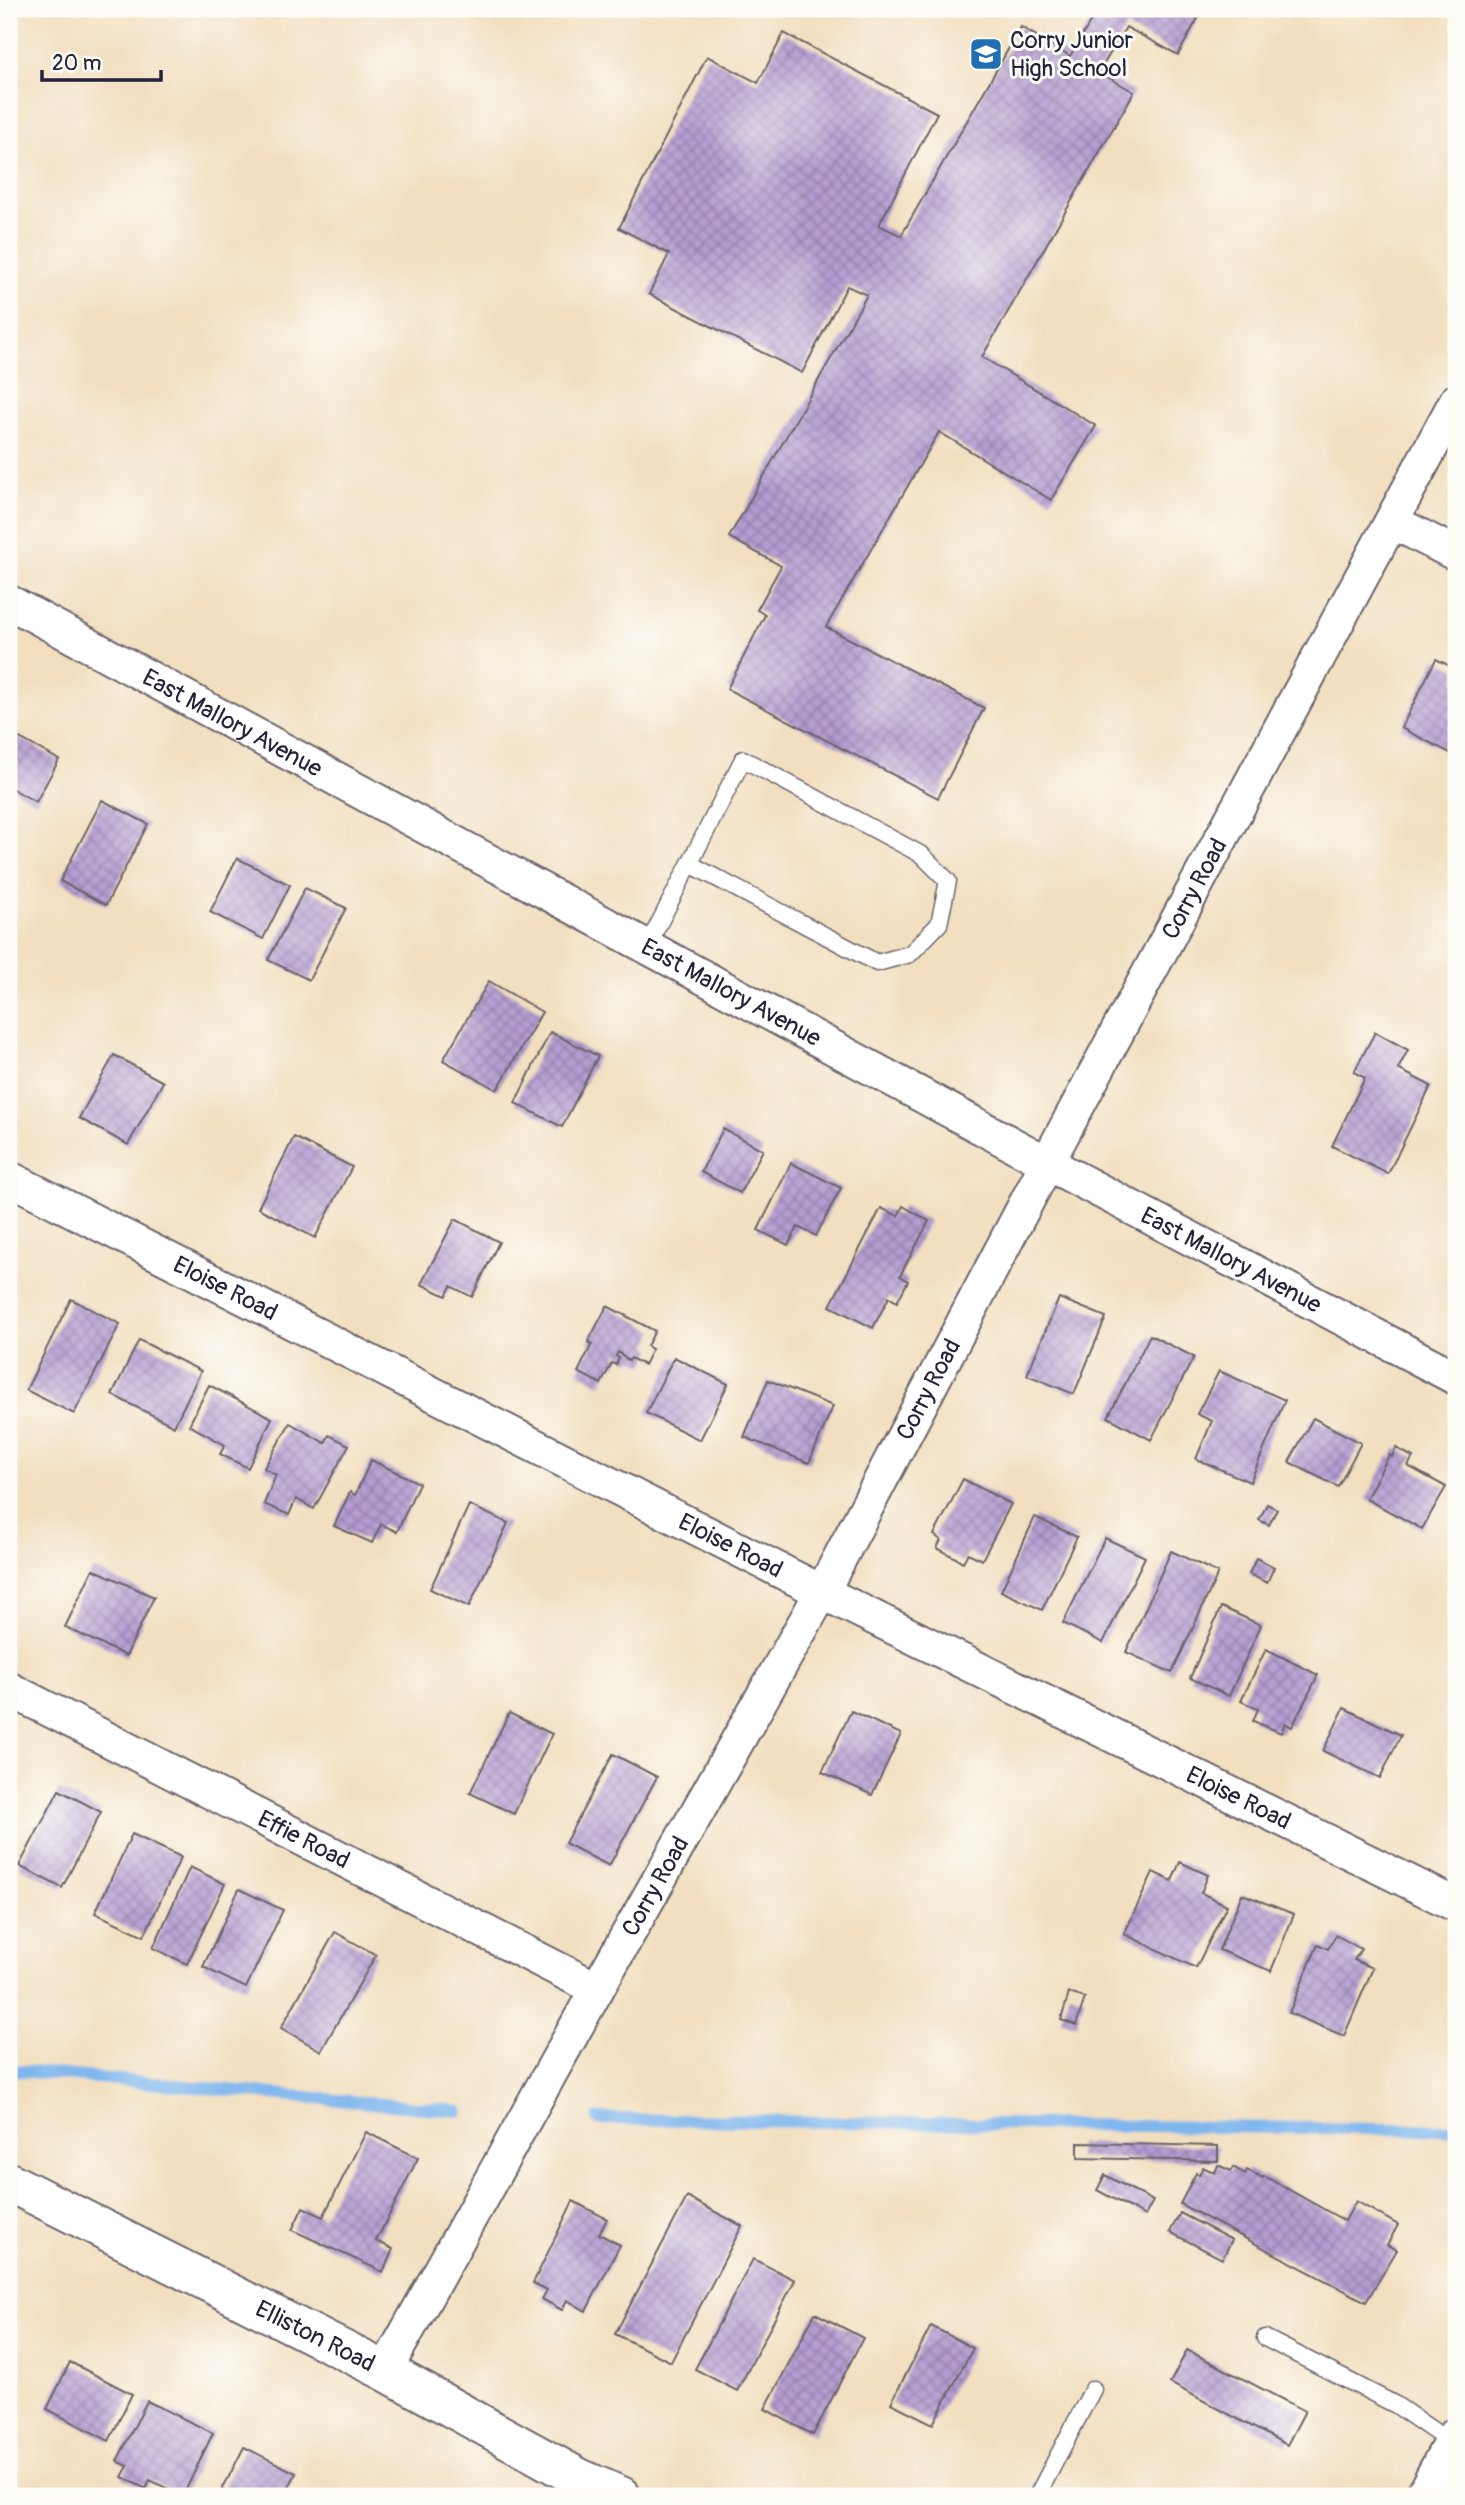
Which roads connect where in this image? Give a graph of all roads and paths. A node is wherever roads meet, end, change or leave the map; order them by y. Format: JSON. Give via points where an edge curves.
{"nodes":[{"id":1,"x":1456,"y":401,"type":"edge"},
{"id":2,"x":1393,"y":522,"type":"junction"},
{"id":3,"x":1456,"y":554,"type":"edge"},
{"id":4,"x":9,"y":602,"type":"edge"},
{"id":5,"x":690,"y":864,"type":"junction"},
{"id":6,"x":647,"y":947,"type":"junction"},
{"id":7,"x":1047,"y":1163,"type":"junction"},
{"id":8,"x":9,"y":1178,"type":"edge"},
{"id":9,"x":1456,"y":1378,"type":"edge"},
{"id":10,"x":822,"y":1591,"type":"junction"},
{"id":11,"x":9,"y":1689,"type":"edge"},
{"id":12,"x":1456,"y":1905,"type":"edge"},
{"id":13,"x":597,"y":1989,"type":"junction"},
{"id":14,"x":9,"y":2182,"type":"edge"},
{"id":15,"x":1265,"y":2339,"type":"dead end"},
{"id":16,"x":385,"y":2371,"type":"junction"},
{"id":17,"x":1093,"y":2389,"type":"dead end"},
{"id":18,"x":1455,"y":2443,"type":"edge"},
{"id":19,"x":574,"y":2487,"type":"edge"},
{"id":20,"x":621,"y":2496,"type":"edge"},
{"id":21,"x":1037,"y":2496,"type":"edge"},
{"id":22,"x":1425,"y":2496,"type":"edge"}],
"edges":[{"from":1,"to":2,"type":"street","name":"Corry Road"},
{"from":2,"to":3,"type":"street"},
{"from":2,"to":7,"type":"street","name":"Corry Road"},
{"from":4,"to":6,"type":"street","name":"East Mallory Avenue"},
{"from":5,"to":5,"type":"lane","via":[[743,759],[922,855],[948,881],[939,923],[910,954],[877,963]]},
{"from":5,"to":6,"type":"lane"},
{"from":6,"to":7,"type":"street","name":"East Mallory Avenue"},
{"from":7,"to":9,"type":"street","name":"East Mallory Avenue"},
{"from":7,"to":10,"type":"street","name":"Corry Road"},
{"from":8,"to":10,"type":"street","name":"Eloise Road"},
{"from":10,"to":12,"type":"street","name":"Eloise Road"},
{"from":10,"to":13,"type":"street","name":"Corry Road"},
{"from":11,"to":13,"type":"street","name":"Effie Road"},
{"from":13,"to":16,"type":"street","name":"Corry Road"},
{"from":14,"to":16,"type":"main road","name":"Elliston Road"},
{"from":15,"to":18,"type":"lane","via":[[1396,2405]]},
{"from":16,"to":19,"type":"main road","name":"Elliston Road"},
{"from":17,"to":21,"type":"lane"},
{"from":18,"to":22,"type":"main road"},
{"from":19,"to":20,"type":"main road","name":"Elliston Road"}]}
